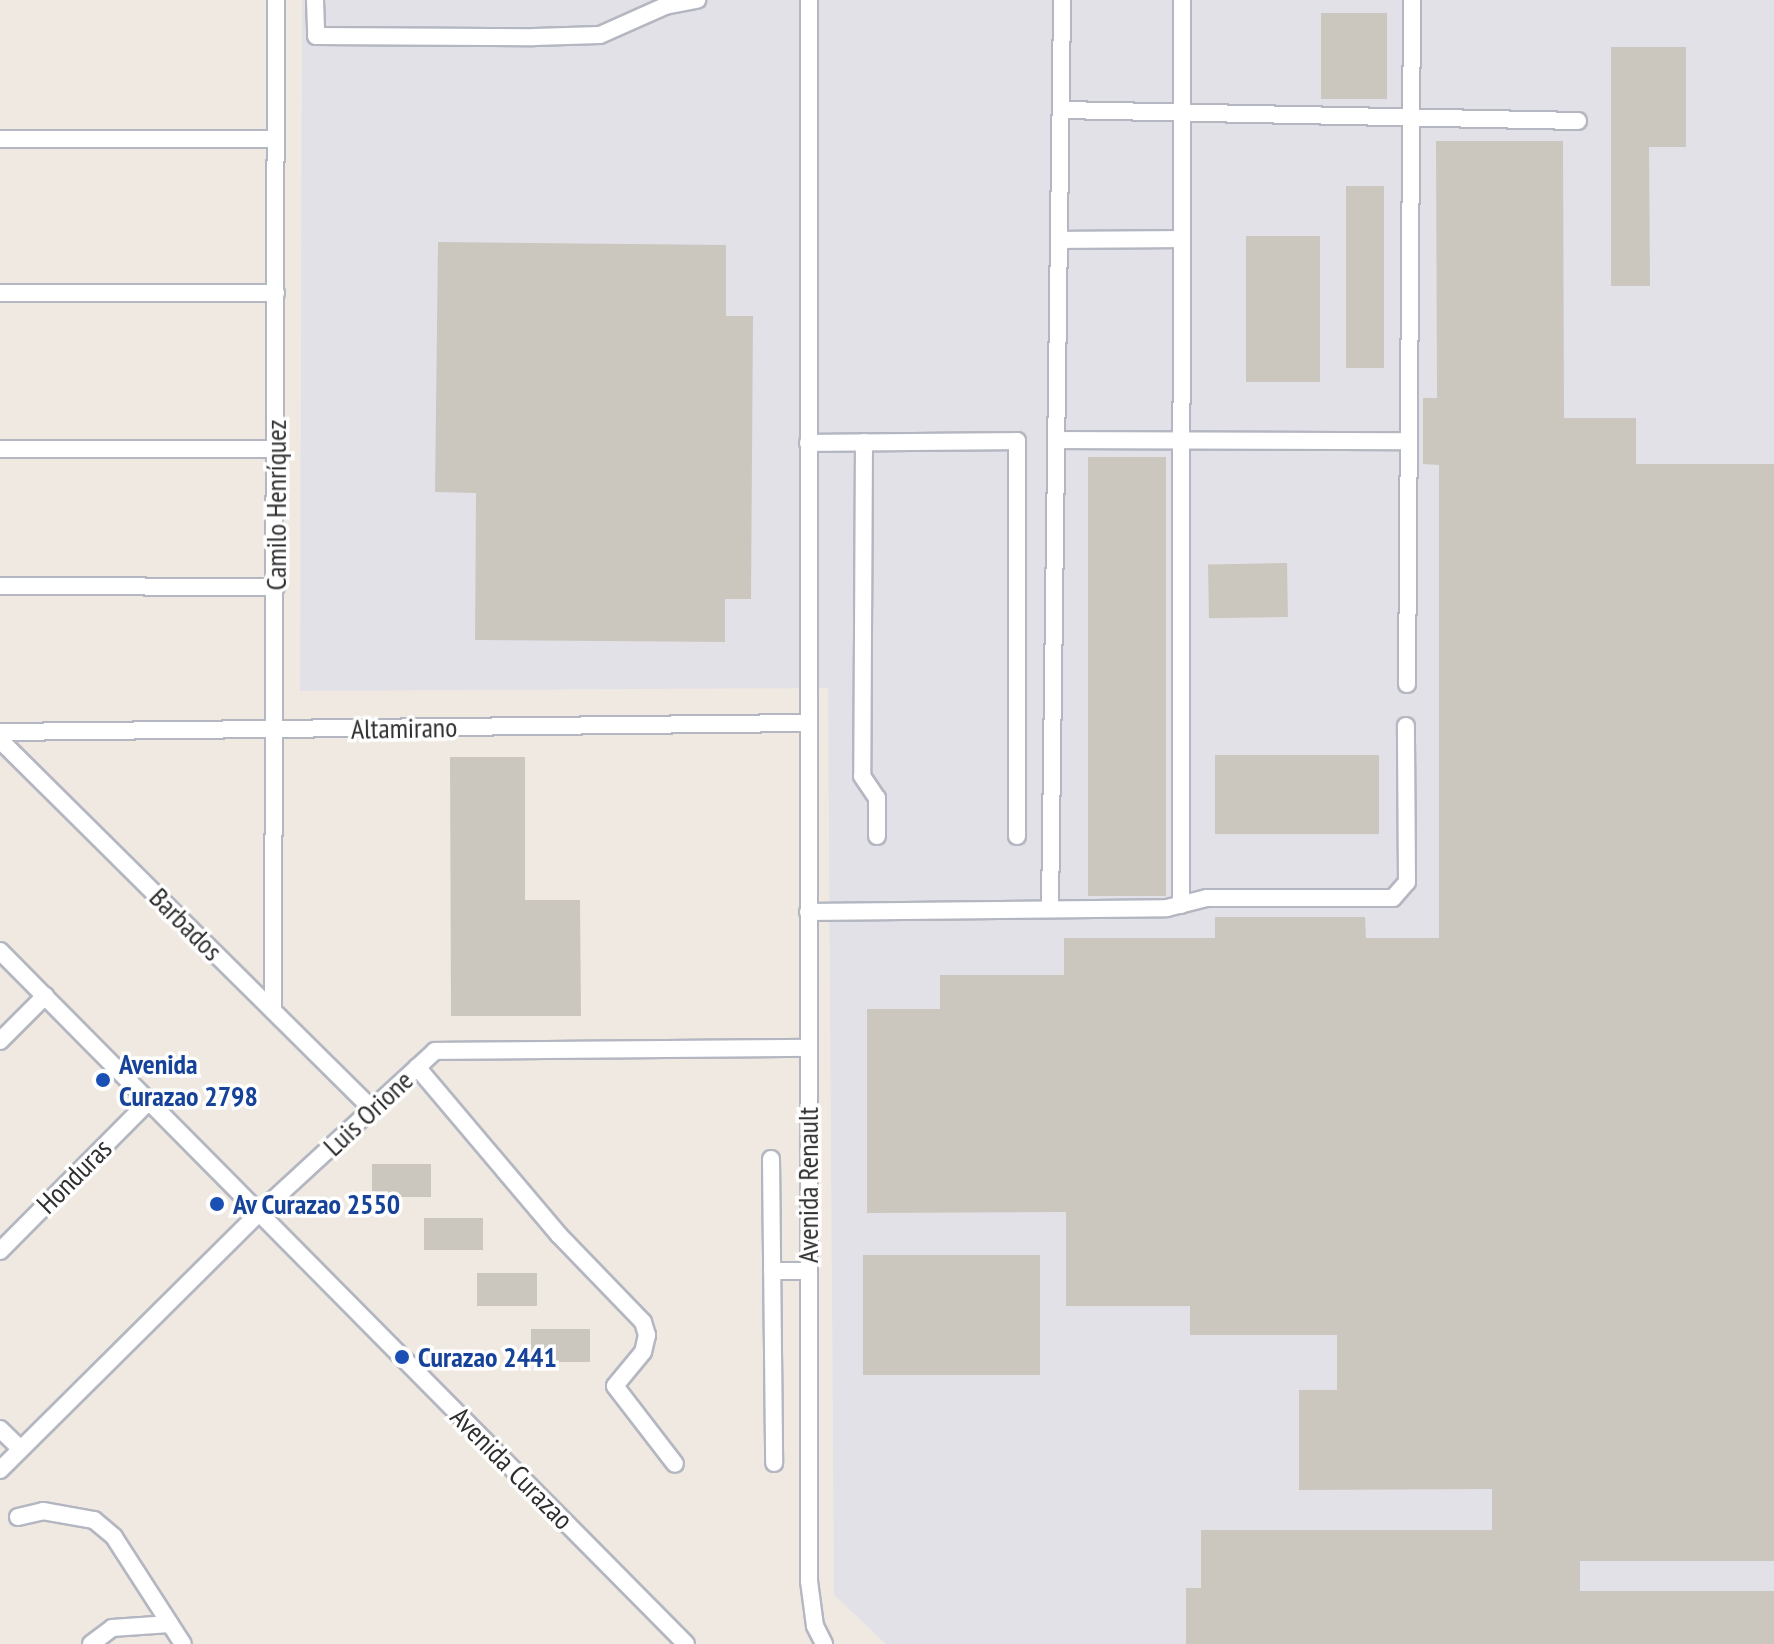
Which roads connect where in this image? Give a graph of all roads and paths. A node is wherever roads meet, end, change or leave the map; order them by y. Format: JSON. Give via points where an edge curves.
{"nodes":[{"id":1,"x":276,"y":0,"type":"edge"},
{"id":2,"x":315,"y":0,"type":"edge"},
{"id":3,"x":697,"y":0,"type":"edge"},
{"id":4,"x":809,"y":0,"type":"edge"},
{"id":5,"x":1062,"y":0,"type":"edge"},
{"id":6,"x":1182,"y":0,"type":"edge"},
{"id":7,"x":1412,"y":0,"type":"edge"},
{"id":8,"x":1062,"y":110,"type":"junction"},
{"id":9,"x":1179,"y":111,"type":"junction"},
{"id":10,"x":1411,"y":116,"type":"junction"},
{"id":11,"x":1578,"y":121,"type":"dead end"},
{"id":12,"x":0,"y":139,"type":"edge"},
{"id":13,"x":276,"y":139,"type":"junction"},
{"id":14,"x":1179,"y":239,"type":"junction"},
{"id":15,"x":1059,"y":240,"type":"junction"},
{"id":16,"x":0,"y":293,"type":"edge"},
{"id":17,"x":276,"y":293,"type":"junction"},
{"id":18,"x":1057,"y":440,"type":"junction"},
{"id":19,"x":1179,"y":440,"type":"junction"},
{"id":20,"x":1405,"y":441,"type":"junction"},
{"id":21,"x":864,"y":442,"type":"junction"},
{"id":22,"x":808,"y":443,"type":"junction"},
{"id":23,"x":0,"y":449,"type":"edge"},
{"id":24,"x":276,"y":449,"type":"junction"},
{"id":25,"x":0,"y":586,"type":"edge"},
{"id":26,"x":276,"y":587,"type":"junction"},
{"id":27,"x":1407,"y":684,"type":"dead end"},
{"id":28,"x":808,"y":723,"type":"junction"},
{"id":29,"x":1406,"y":726,"type":"dead end"},
{"id":30,"x":276,"y":730,"type":"junction"},
{"id":31,"x":0,"y":732,"type":"edge"},
{"id":32,"x":0,"y":740,"type":"edge"},
{"id":33,"x":877,"y":836,"type":"dead end"},
{"id":34,"x":1017,"y":836,"type":"dead end"},
{"id":35,"x":1181,"y":905,"type":"junction"},
{"id":36,"x":1050,"y":909,"type":"junction"},
{"id":37,"x":808,"y":912,"type":"junction"},
{"id":38,"x":0,"y":951,"type":"edge"},
{"id":39,"x":45,"y":996,"type":"junction"},
{"id":40,"x":273,"y":1010,"type":"junction"},
{"id":41,"x":0,"y":1041,"type":"edge"},
{"id":42,"x":808,"y":1048,"type":"junction"},
{"id":43,"x":417,"y":1067,"type":"junction"},
{"id":44,"x":149,"y":1101,"type":"junction"},
{"id":45,"x":372,"y":1109,"type":"junction"},
{"id":46,"x":771,"y":1159,"type":"dead end"},
{"id":47,"x":259,"y":1213,"type":"junction"},
{"id":48,"x":0,"y":1251,"type":"edge"},
{"id":49,"x":772,"y":1271,"type":"junction"},
{"id":50,"x":808,"y":1271,"type":"junction"},
{"id":51,"x":0,"y":1429,"type":"edge"},
{"id":52,"x":21,"y":1449,"type":"junction"},
{"id":53,"x":774,"y":1463,"type":"dead end"},
{"id":54,"x":675,"y":1464,"type":"dead end"},
{"id":55,"x":0,"y":1470,"type":"edge"},
{"id":56,"x":18,"y":1517,"type":"dead end"},
{"id":57,"x":170,"y":1624,"type":"junction"},
{"id":58,"x":91,"y":1644,"type":"edge"},
{"id":59,"x":183,"y":1644,"type":"edge"},
{"id":60,"x":686,"y":1644,"type":"edge"},
{"id":61,"x":824,"y":1644,"type":"edge"}],
"edges":[{"from":1,"to":13,"type":"street","name":"Camilo Henríquez"},
{"from":2,"to":3,"type":"street","via":[[316,36],[534,37],[600,35],[665,6]]},
{"from":4,"to":22,"type":"street","name":"Avenida Renault"},
{"from":5,"to":8,"type":"street"},
{"from":6,"to":9,"type":"street"},
{"from":7,"to":10,"type":"street"},
{"from":8,"to":9,"type":"street"},
{"from":8,"to":15,"type":"street"},
{"from":9,"to":10,"type":"street"},
{"from":9,"to":14,"type":"street"},
{"from":10,"to":11,"type":"street","via":[[1439,121]]},
{"from":10,"to":20,"type":"street"},
{"from":12,"to":13,"type":"street"},
{"from":13,"to":17,"type":"street","name":"Camilo Henríquez"},
{"from":14,"to":15,"type":"street"},
{"from":14,"to":19,"type":"street"},
{"from":15,"to":18,"type":"street"},
{"from":16,"to":17,"type":"street"},
{"from":17,"to":24,"type":"street","name":"Camilo Henríquez"},
{"from":18,"to":19,"type":"street"},
{"from":18,"to":36,"type":"street"},
{"from":19,"to":20,"type":"street"},
{"from":19,"to":35,"type":"street"},
{"from":20,"to":27,"type":"street"},
{"from":21,"to":22,"type":"street"},
{"from":21,"to":33,"type":"street","via":[[862,776],[877,798]]},
{"from":21,"to":34,"type":"street","via":[[1017,441]]},
{"from":22,"to":28,"type":"street","name":"Avenida Renault"},
{"from":23,"to":24,"type":"street"},
{"from":24,"to":26,"type":"street","name":"Camilo Henríquez"},
{"from":25,"to":26,"type":"street"},
{"from":26,"to":30,"type":"street","name":"Camilo Henríquez"},
{"from":28,"to":30,"type":"street","name":"Altamirano"},
{"from":28,"to":37,"type":"street","name":"Avenida Renault"},
{"from":29,"to":35,"type":"street","via":[[1407,882],[1402,892],[1393,898],[1207,898]]},
{"from":30,"to":31,"type":"street","name":"Altamirano"},
{"from":30,"to":40,"type":"street","name":"Camilo Henríquez"},
{"from":32,"to":40,"type":"street","name":"Barbados"},
{"from":35,"to":36,"type":"street"},
{"from":36,"to":37,"type":"street"},
{"from":37,"to":42,"type":"street","name":"Avenida Renault"},
{"from":38,"to":39,"type":"street","name":"Avenida Curazao"},
{"from":39,"to":41,"type":"street"},
{"from":39,"to":44,"type":"street","name":"Avenida Curazao"},
{"from":40,"to":45,"type":"street","name":"Barbados"},
{"from":42,"to":43,"type":"street","name":"Luis Orione","via":[[445,1048]]},
{"from":42,"to":50,"type":"street","name":"Avenida Renault"},
{"from":43,"to":45,"type":"street","name":"Luis Orione"},
{"from":43,"to":54,"type":"street","via":[[559,1235],[643,1322],[643,1352],[615,1386]]},
{"from":44,"to":47,"type":"street","name":"Avenida Curazao"},
{"from":44,"to":48,"type":"street","name":"Honduras"},
{"from":45,"to":47,"type":"street","name":"Luis Orione"},
{"from":46,"to":49,"type":"street"},
{"from":47,"to":52,"type":"street","name":"Luis Orione"},
{"from":47,"to":60,"type":"street","name":"Avenida Curazao"},
{"from":49,"to":50,"type":"street"},
{"from":49,"to":53,"type":"street"},
{"from":50,"to":61,"type":"street","name":"Avenida Renault","via":[[809,1581],[815,1626]]},
{"from":51,"to":52,"type":"street"},
{"from":52,"to":55,"type":"street","name":"Luis Orione"},
{"from":56,"to":57,"type":"street","via":[[43,1511],[94,1520],[114,1537]]},
{"from":57,"to":58,"type":"street","via":[[112,1628]]},
{"from":57,"to":59,"type":"street"}]}
